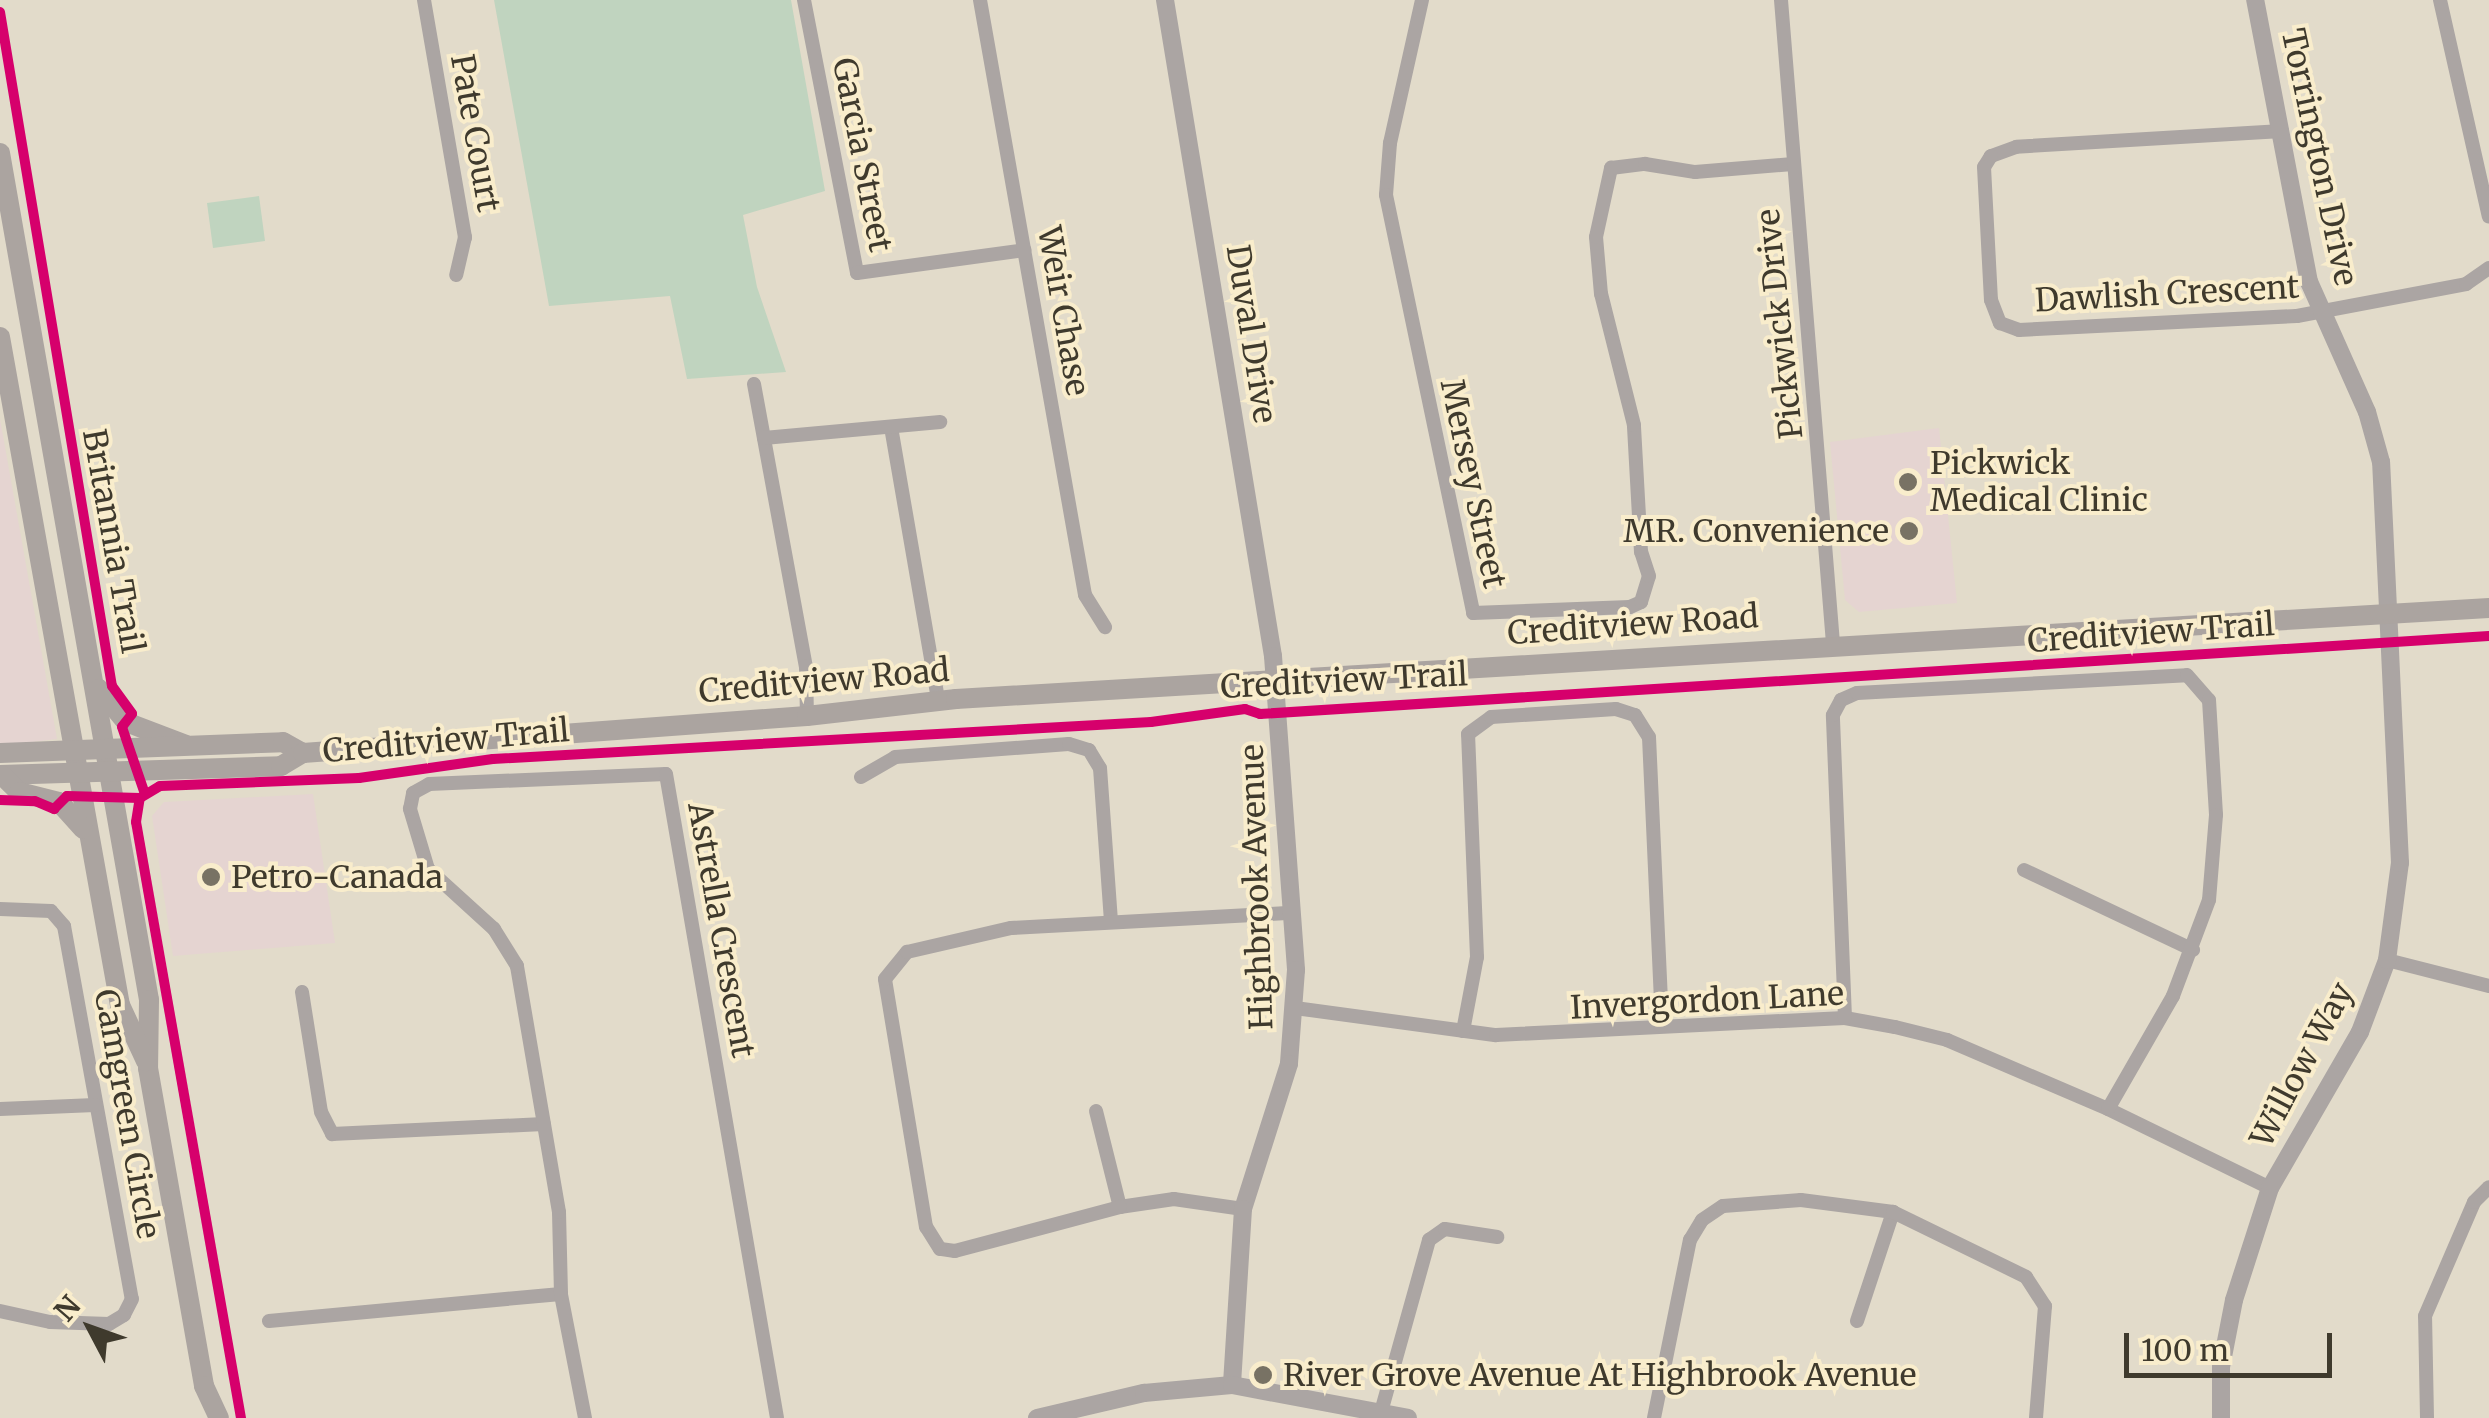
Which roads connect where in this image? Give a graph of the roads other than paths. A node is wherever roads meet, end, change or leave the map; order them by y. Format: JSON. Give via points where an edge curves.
{"nodes":[{"id":1,"x":424,"y":0,"type":"edge"},
{"id":2,"x":804,"y":0,"type":"edge"},
{"id":3,"x":980,"y":0,"type":"edge"},
{"id":4,"x":1165,"y":0,"type":"edge"},
{"id":5,"x":1422,"y":0,"type":"edge"},
{"id":6,"x":1781,"y":0,"type":"edge"},
{"id":7,"x":2255,"y":0,"type":"edge"},
{"id":8,"x":2440,"y":0,"type":"edge"},
{"id":9,"x":2282,"y":131,"type":"junction"},
{"id":10,"x":0,"y":153,"type":"edge"},
{"id":11,"x":1792,"y":164,"type":"junction"},
{"id":12,"x":2489,"y":217,"type":"edge"},
{"id":13,"x":1024,"y":250,"type":"junction"},
{"id":14,"x":2489,"y":268,"type":"edge"},
{"id":15,"x":456,"y":275,"type":"dead end"},
{"id":16,"x":2323,"y":313,"type":"junction"},
{"id":17,"x":0,"y":337,"type":"edge"},
{"id":18,"x":754,"y":384,"type":"dead end"},
{"id":19,"x":940,"y":422,"type":"dead end"},
{"id":20,"x":890,"y":428,"type":"junction"},
{"id":21,"x":764,"y":438,"type":"junction"},
{"id":22,"x":2489,"y":608,"type":"edge"},
{"id":23,"x":2386,"y":614,"type":"junction"},
{"id":24,"x":1105,"y":627,"type":"dead end"},
{"id":25,"x":1833,"y":643,"type":"junction"},
{"id":26,"x":1276,"y":679,"type":"junction"},
{"id":27,"x":94,"y":680,"type":"junction"},
{"id":28,"x":938,"y":700,"type":"junction"},
{"id":29,"x":807,"y":716,"type":"junction"},
{"id":30,"x":186,"y":745,"type":"junction"},
{"id":31,"x":74,"y":748,"type":"junction"},
{"id":32,"x":105,"y":750,"type":"junction"},
{"id":33,"x":0,"y":753,"type":"edge"},
{"id":34,"x":303,"y":753,"type":"junction"},
{"id":35,"x":76,"y":773,"type":"junction"},
{"id":36,"x":107,"y":774,"type":"junction"},
{"id":37,"x":1,"y":776,"type":"edge"},
{"id":38,"x":860,"y":777,"type":"dead end"},
{"id":39,"x":86,"y":835,"type":"junction"},
{"id":40,"x":2024,"y":870,"type":"dead end"},
{"id":41,"x":0,"y":909,"type":"edge"},
{"id":42,"x":1292,"y":913,"type":"junction"},
{"id":43,"x":1111,"y":921,"type":"junction"},
{"id":44,"x":2193,"y":950,"type":"junction"},
{"id":45,"x":2388,"y":960,"type":"junction"},
{"id":46,"x":2489,"y":986,"type":"edge"},
{"id":47,"x":302,"y":992,"type":"dead end"},
{"id":48,"x":1295,"y":1008,"type":"junction"},
{"id":49,"x":1845,"y":1018,"type":"junction"},
{"id":50,"x":1662,"y":1026,"type":"junction"},
{"id":51,"x":1463,"y":1031,"type":"junction"},
{"id":52,"x":148,"y":1068,"type":"junction"},
{"id":53,"x":95,"y":1105,"type":"junction"},
{"id":54,"x":0,"y":1109,"type":"edge"},
{"id":55,"x":2108,"y":1109,"type":"junction"},
{"id":56,"x":1096,"y":1111,"type":"dead end"},
{"id":57,"x":544,"y":1124,"type":"junction"},
{"id":58,"x":2489,"y":1187,"type":"edge"},
{"id":59,"x":2270,"y":1188,"type":"junction"},
{"id":60,"x":1120,"y":1207,"type":"junction"},
{"id":61,"x":1243,"y":1209,"type":"junction"},
{"id":62,"x":1894,"y":1212,"type":"junction"},
{"id":63,"x":1497,"y":1237,"type":"dead end"},
{"id":64,"x":560,"y":1294,"type":"junction"},
{"id":65,"x":0,"y":1311,"type":"edge"},
{"id":66,"x":1857,"y":1320,"type":"dead end"},
{"id":67,"x":269,"y":1321,"type":"dead end"},
{"id":68,"x":1232,"y":1385,"type":"junction"},
{"id":69,"x":204,"y":1386,"type":"junction"},
{"id":70,"x":1380,"y":1412,"type":"junction"},
{"id":71,"x":200,"y":1418,"type":"edge"},
{"id":72,"x":219,"y":1418,"type":"edge"},
{"id":73,"x":585,"y":1418,"type":"edge"},
{"id":74,"x":778,"y":1418,"type":"edge"},
{"id":75,"x":1037,"y":1418,"type":"edge"},
{"id":76,"x":1408,"y":1418,"type":"edge"},
{"id":77,"x":1654,"y":1418,"type":"edge"},
{"id":78,"x":2036,"y":1418,"type":"edge"},
{"id":79,"x":2221,"y":1418,"type":"edge"},
{"id":80,"x":2427,"y":1418,"type":"edge"}],
"edges":[{"from":1,"to":15,"type":"street","name":"Pate Court","via":[[465,237]]},
{"from":2,"to":13,"type":"street","name":"Garcia Street","via":[[857,273]]},
{"from":3,"to":13,"type":"street","name":"Weir Chase"},
{"from":4,"to":26,"type":"street","name":"Duval Drive"},
{"from":5,"to":11,"type":"street","name":"Mersey Street","via":[[1390,144],[1386,195],[1473,612],[1630,607],[1641,602],[1650,576],[1642,552],[1634,425],[1601,294],[1596,238],[1612,168],[1645,164],[1696,172]]},
{"from":6,"to":11,"type":"street","name":"Pickwick Drive"},
{"from":7,"to":9,"type":"street","name":"Torrington Drive"},
{"from":8,"to":12,"type":"street"},
{"from":9,"to":16,"type":"street","name":"Torrington Drive","via":[[2309,282]]},
{"from":9,"to":16,"type":"street","name":"Dawlish Crescent","via":[[2016,146],[1991,156],[1984,166],[1990,300],[2000,323],[2019,330]]},
{"from":10,"to":27,"type":"main road"},
{"from":11,"to":25,"type":"street","name":"Pickwick Drive"},
{"from":13,"to":24,"type":"street","name":"Weir Chase","via":[[1085,594]]},
{"from":14,"to":16,"type":"street","via":[[2466,284]]},
{"from":16,"to":23,"type":"street","name":"Torrington Drive","via":[[2367,412],[2381,462]]},
{"from":17,"to":31,"type":"main road"},
{"from":18,"to":21,"type":"street"},
{"from":19,"to":20,"type":"street"},
{"from":20,"to":21,"type":"street"},
{"from":20,"to":28,"type":"street"},
{"from":21,"to":29,"type":"street","via":[[806,666]]},
{"from":22,"to":23,"type":"main road","name":"Creditview Road"},
{"from":23,"to":25,"type":"main road","name":"Creditview Road"},
{"from":23,"to":45,"type":"street","name":"Willow Way","via":[[2400,863]]},
{"from":25,"to":26,"type":"main road","name":"Creditview Road"},
{"from":26,"to":28,"type":"main road","name":"Creditview Road"},
{"from":26,"to":42,"type":"street","name":"Highbrook Avenue"},
{"from":27,"to":30,"type":"main road","via":[[126,722]]},
{"from":27,"to":32,"type":"main road"},
{"from":28,"to":29,"type":"main road","name":"Creditview Road"},
{"from":29,"to":34,"type":"main road","name":"Creditview Road"},
{"from":30,"to":32,"type":"main road","name":"Creditview Road"},
{"from":30,"to":34,"type":"main road","name":"Creditview Road","via":[[283,742]]},
{"from":31,"to":32,"type":"main road","name":"Creditview Road"},
{"from":31,"to":33,"type":"main road","name":"Creditview Road"},
{"from":31,"to":35,"type":"main road"},
{"from":32,"to":36,"type":"main road"},
{"from":34,"to":36,"type":"main road","name":"Creditview Road","via":[[281,766]]},
{"from":35,"to":36,"type":"main road","name":"Creditview Road"},
{"from":35,"to":37,"type":"main road","name":"Creditview Road"},
{"from":35,"to":39,"type":"main road"},
{"from":36,"to":52,"type":"main road","via":[[149,1000]]},
{"from":37,"to":39,"type":"main road","via":[[19,792],[59,802]]},
{"from":38,"to":43,"type":"street","via":[[895,758],[1069,744],[1089,750],[1100,768]]},
{"from":39,"to":52,"type":"main road","via":[[120,1004]]},
{"from":40,"to":44,"type":"street"},
{"from":41,"to":53,"type":"street","name":"Camgreen Circle","via":[[44,910],[62,920]]},
{"from":42,"to":43,"type":"street"},
{"from":42,"to":48,"type":"street","name":"Highbrook Avenue"},
{"from":43,"to":60,"type":"street","via":[[1011,928],[907,952],[888,970],[886,991],[930,1239],[955,1251]]},
{"from":44,"to":49,"type":"street","via":[[2209,900],[2216,840],[2209,700],[2197,680],[2171,674],[1858,694],[1842,700],[1832,715]]},
{"from":44,"to":55,"type":"street"},
{"from":45,"to":46,"type":"street"},
{"from":45,"to":59,"type":"street","name":"Willow Way","via":[[2360,1032]]},
{"from":47,"to":57,"type":"street","via":[[321,1112],[332,1134]]},
{"from":48,"to":51,"type":"street","name":"Invergordon Lane"},
{"from":48,"to":61,"type":"street","name":"Highbrook Avenue","via":[[1289,1064]]},
{"from":49,"to":50,"type":"street","name":"Invergordon Lane"},
{"from":49,"to":55,"type":"street","name":"Invergordon Lane","via":[[1947,1040]]},
{"from":50,"to":51,"type":"street","name":"Invergordon Lane","via":[[1556,1036]]},
{"from":50,"to":51,"type":"street","via":[[1648,736],[1635,715],[1616,709],[1491,716],[1468,734],[1477,957]]},
{"from":52,"to":69,"type":"main road"},
{"from":53,"to":54,"type":"street"},
{"from":53,"to":65,"type":"street","name":"Camgreen Circle","via":[[130,1288],[128,1307],[109,1324],[82,1325]]},
{"from":55,"to":59,"type":"street","name":"Invergordon Lane"},
{"from":56,"to":60,"type":"street"},
{"from":57,"to":64,"type":"street","name":"Astrella Crescent","via":[[559,1212]]},
{"from":57,"to":74,"type":"street","name":"Astrella Crescent","via":[[512,955],[494,929],[428,869],[412,830],[410,801],[429,784],[666,774]]},
{"from":58,"to":80,"type":"street","via":[[2474,1202],[2430,1298]]},
{"from":59,"to":79,"type":"street","name":"Willow Way","via":[[2234,1300],[2221,1366]]},
{"from":60,"to":61,"type":"street","via":[[1174,1199]]},
{"from":61,"to":68,"type":"street","name":"Highbrook Avenue"},
{"from":62,"to":66,"type":"street"},
{"from":62,"to":77,"type":"street","via":[[1800,1200],[1723,1206],[1702,1220],[1690,1240]]},
{"from":62,"to":78,"type":"street","via":[[2015,1268],[2037,1290],[2046,1320]]},
{"from":63,"to":70,"type":"street","via":[[1445,1228],[1429,1240]]},
{"from":64,"to":67,"type":"street"},
{"from":64,"to":73,"type":"street","name":"Astrella Crescent"},
{"from":68,"to":70,"type":"street"},
{"from":68,"to":75,"type":"street","via":[[1144,1393]]},
{"from":69,"to":71,"type":"main road"},
{"from":69,"to":72,"type":"main road"},
{"from":70,"to":76,"type":"street"}]}
